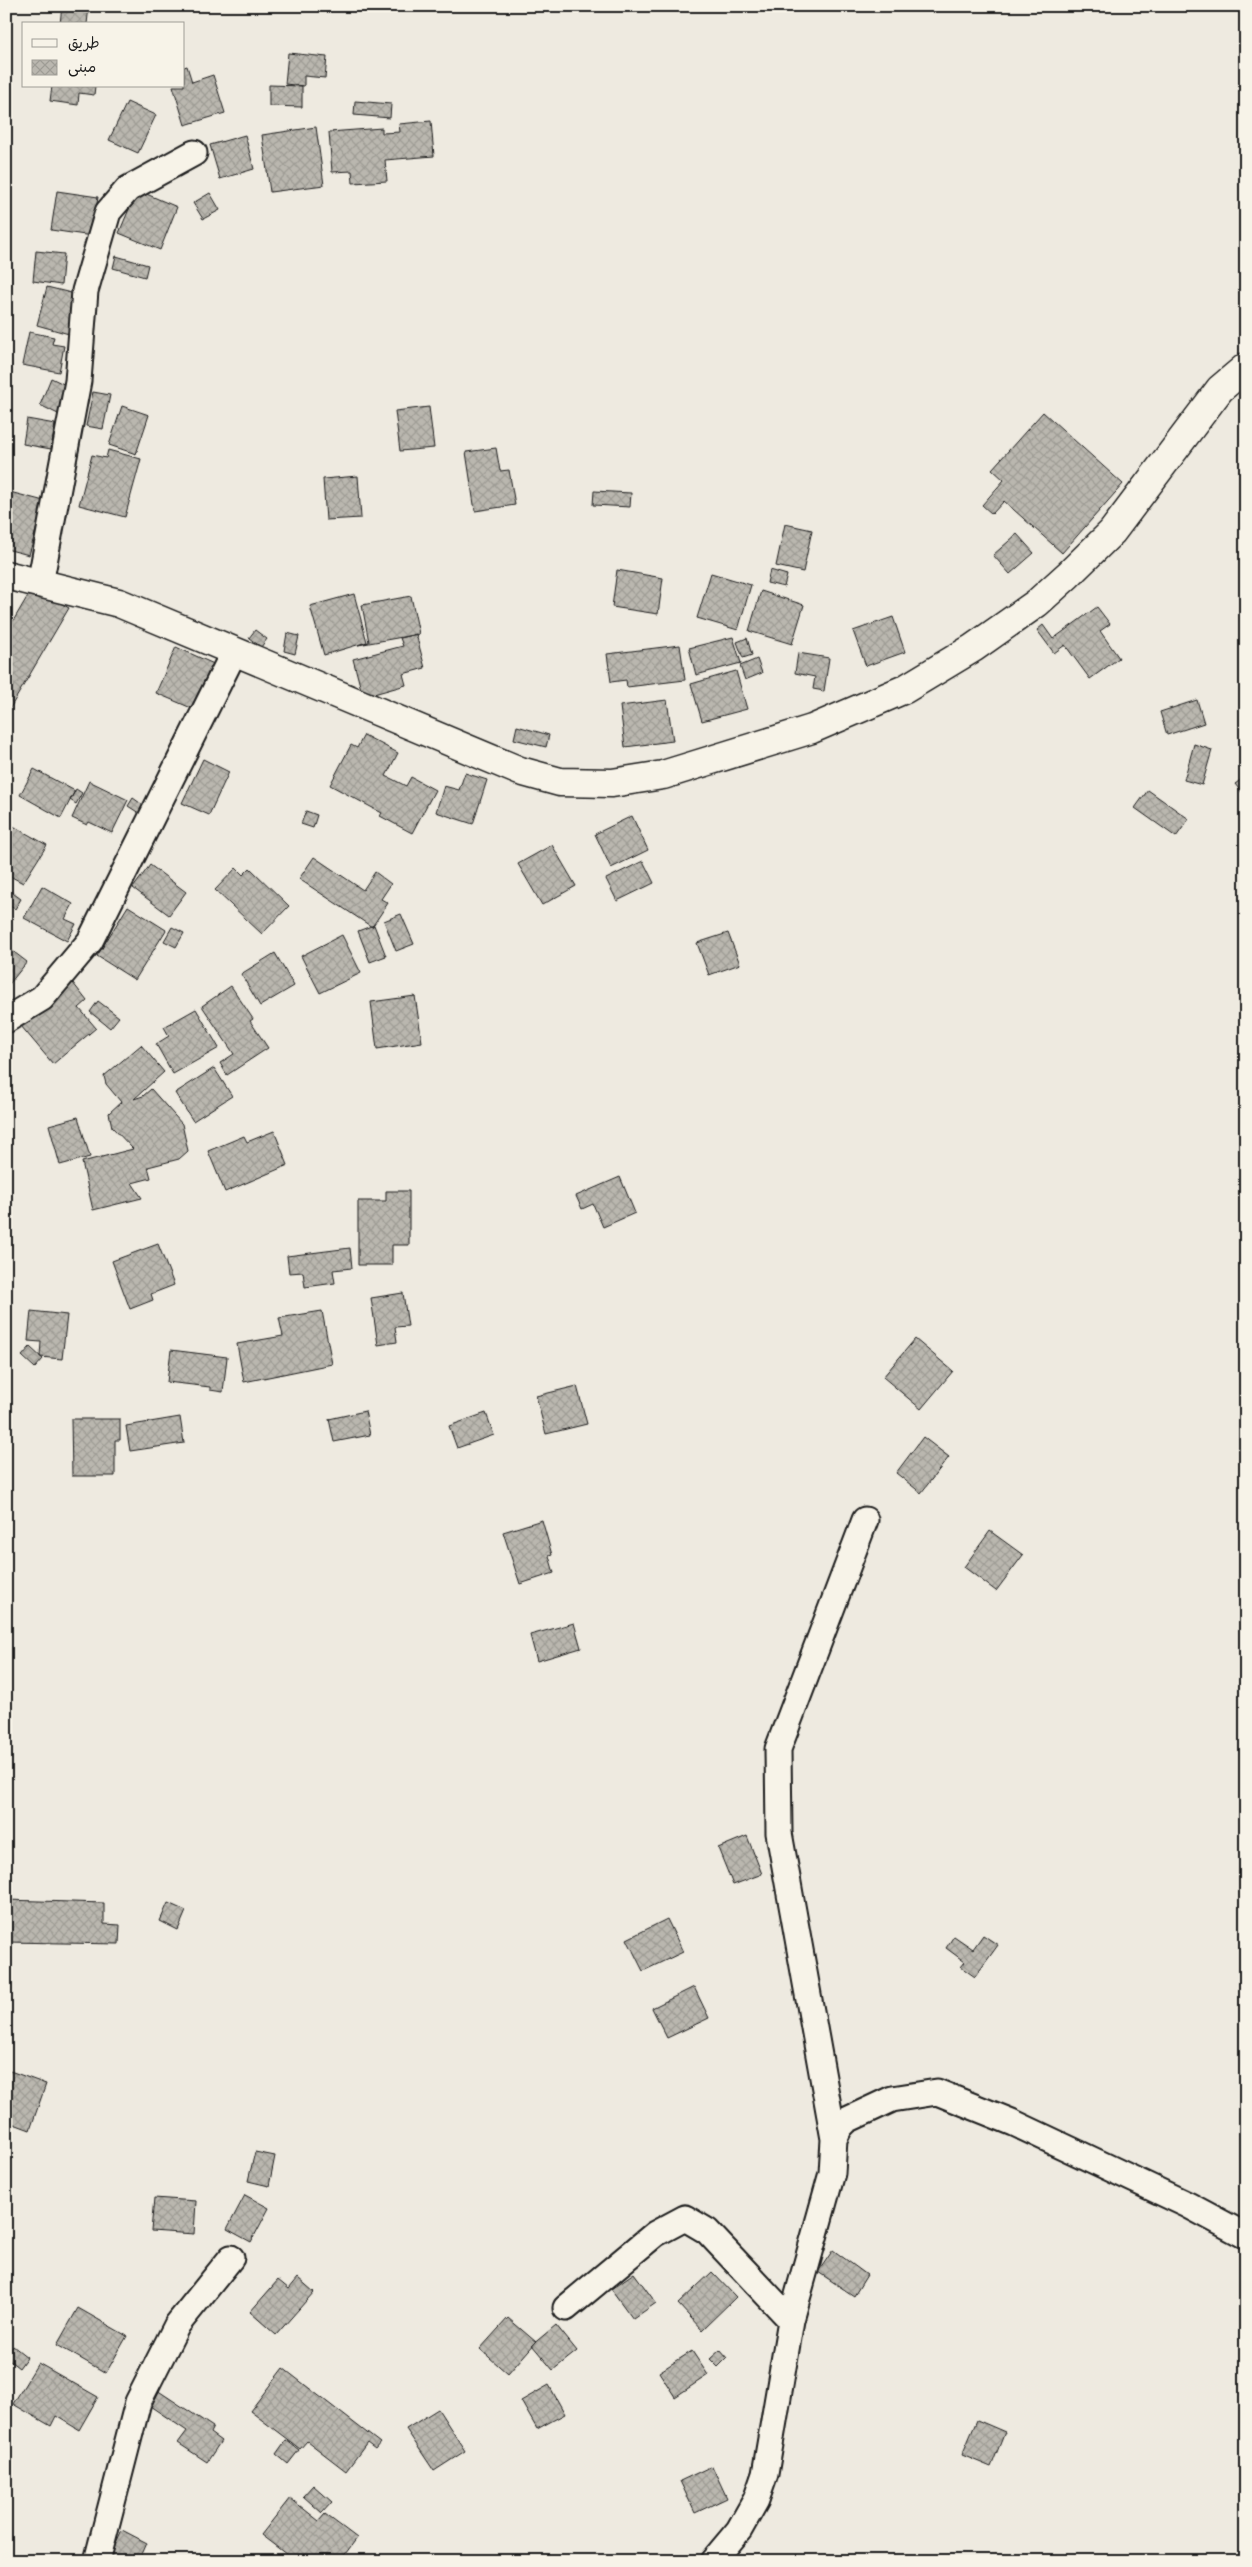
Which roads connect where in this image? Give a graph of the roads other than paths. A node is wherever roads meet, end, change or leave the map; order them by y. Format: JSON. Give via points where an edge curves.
{"nodes":[{"id":1,"x":194,"y":153,"type":"dead end"},
{"id":2,"x":1246,"y":367,"type":"edge"},
{"id":3,"x":6,"y":575,"type":"edge"},
{"id":4,"x":40,"y":584,"type":"junction"},
{"id":5,"x":234,"y":652,"type":"junction"},
{"id":6,"x":6,"y":1020,"type":"edge"},
{"id":7,"x":865,"y":1520,"type":"dead end"},
{"id":8,"x":834,"y":2139,"type":"junction"},
{"id":9,"x":1246,"y":2236,"type":"edge"},
{"id":10,"x":231,"y":2258,"type":"dead end"},
{"id":11,"x":566,"y":2308,"type":"dead end"},
{"id":12,"x":790,"y":2320,"type":"junction"},
{"id":13,"x":97,"y":2561,"type":"edge"},
{"id":14,"x":713,"y":2561,"type":"edge"}],
"edges":[{"from":1,"to":4,"type":"street","via":[[128,189],[108,212],[85,291],[78,381]]},
{"from":2,"to":5,"type":"main road","via":[[1220,389],[1112,532],[1037,603],[973,648],[905,689],[812,729],[663,775],[612,783],[560,782],[520,771]]},
{"from":3,"to":4,"type":"main road"},
{"from":4,"to":5,"type":"main road","via":[[119,603]]},
{"from":5,"to":6,"type":"street","via":[[90,941],[42,998]]},
{"from":7,"to":8,"type":"street","via":[[778,1749],[778,1833]]},
{"from":8,"to":9,"type":"street","via":[[847,2120],[892,2100],[937,2092],[1014,2123]]},
{"from":8,"to":12,"type":"street","via":[[832,2173]]},
{"from":10,"to":13,"type":"street","via":[[177,2325],[138,2402]]},
{"from":11,"to":12,"type":"street","via":[[655,2234],[686,2218],[707,2231]]},
{"from":12,"to":14,"type":"street","via":[[765,2474],[756,2500],[739,2530]]}]}
